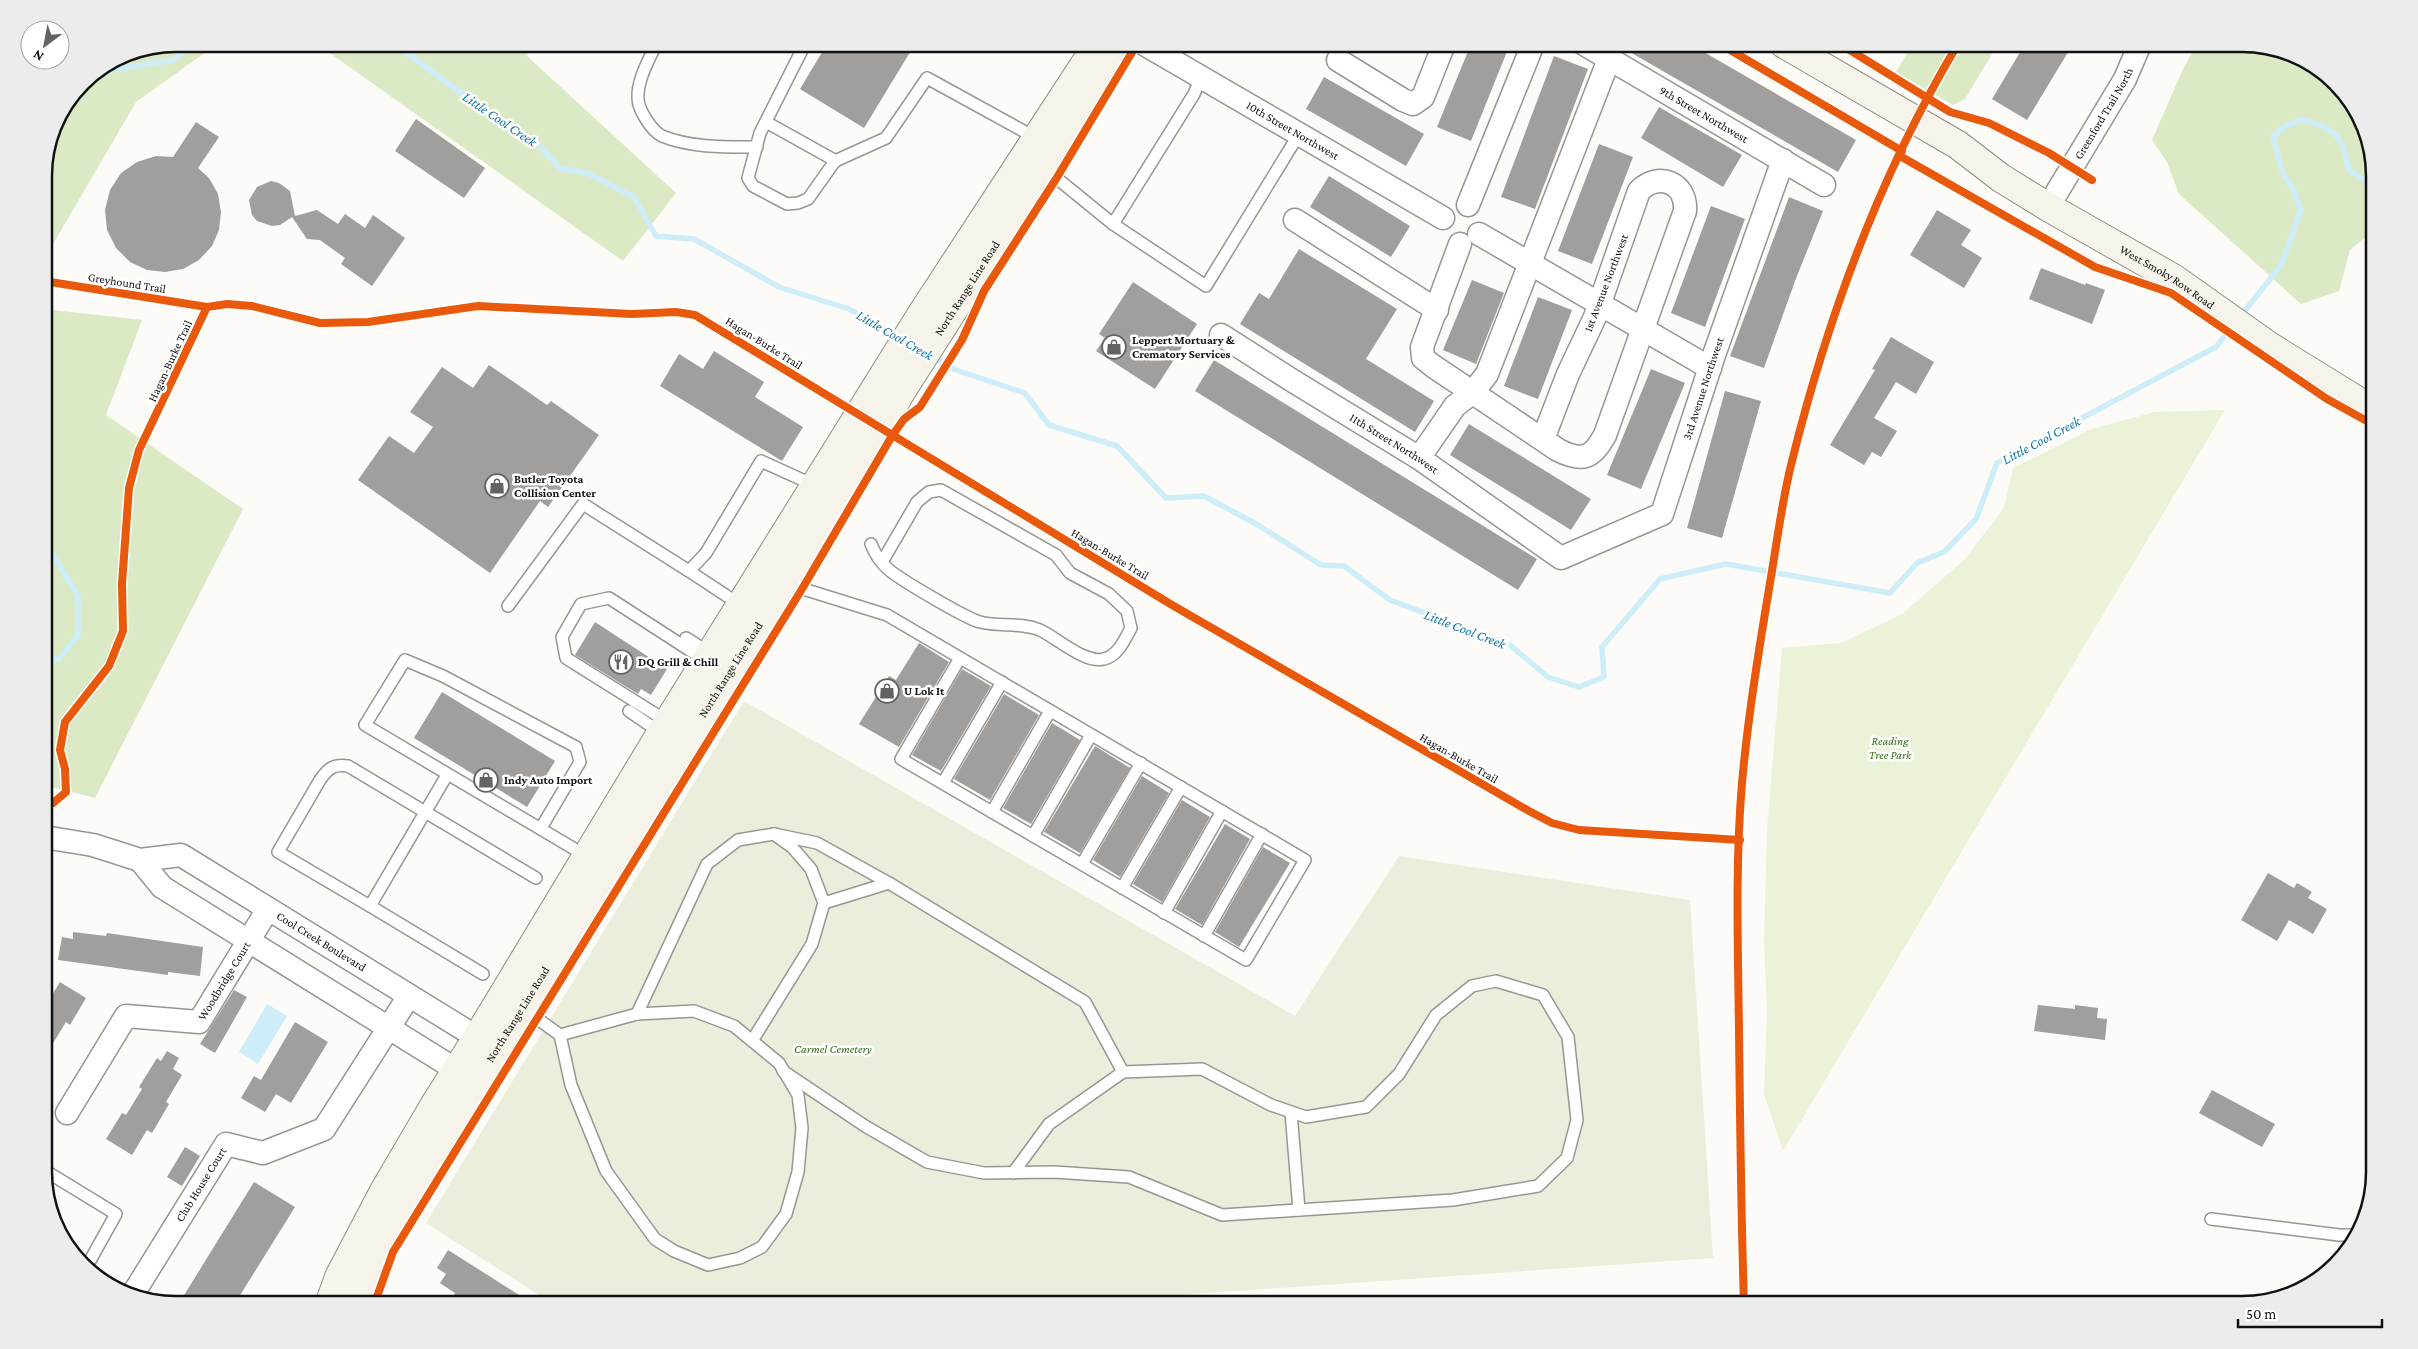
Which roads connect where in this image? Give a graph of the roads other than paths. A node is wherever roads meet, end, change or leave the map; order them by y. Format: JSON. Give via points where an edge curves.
{"nodes":[{"id":1,"x":1441,"y":52,"type":"edge"},
{"id":2,"x":1530,"y":52,"type":"edge"},
{"id":3,"x":1598,"y":52,"type":"edge"},
{"id":4,"x":1798,"y":52,"type":"edge"},
{"id":5,"x":2137,"y":52,"type":"edge"},
{"id":6,"x":652,"y":53,"type":"edge"},
{"id":7,"x":801,"y":53,"type":"edge"},
{"id":8,"x":1094,"y":53,"type":"edge"},
{"id":9,"x":1117,"y":53,"type":"edge"},
{"id":10,"x":1159,"y":53,"type":"edge"},
{"id":11,"x":1609,"y":59,"type":"junction"},
{"id":12,"x":1338,"y":60,"type":"dead end"},
{"id":13,"x":1201,"y":77,"type":"junction"},
{"id":14,"x":766,"y":122,"type":"junction"},
{"id":15,"x":1299,"y":134,"type":"junction"},
{"id":16,"x":757,"y":147,"type":"junction"},
{"id":17,"x":1041,"y":153,"type":"junction"},
{"id":18,"x":1783,"y":160,"type":"junction"},
{"id":19,"x":836,"y":161,"type":"junction"},
{"id":20,"x":1824,"y":185,"type":"dead end"},
{"id":21,"x":2052,"y":199,"type":"junction"},
{"id":22,"x":1468,"y":205,"type":"junction"},
{"id":23,"x":1443,"y":218,"type":"junction"},
{"id":24,"x":1295,"y":220,"type":"dead end"},
{"id":25,"x":1113,"y":224,"type":"junction"},
{"id":26,"x":1469,"y":239,"type":"junction"},
{"id":27,"x":1531,"y":264,"type":"junction"},
{"id":28,"x":1600,"y":305,"type":"junction"},
{"id":29,"x":1438,"y":310,"type":"junction"},
{"id":30,"x":1643,"y":330,"type":"junction"},
{"id":31,"x":1222,"y":335,"type":"dead end"},
{"id":32,"x":2272,"y":342,"type":"junction"},
{"id":33,"x":1710,"y":368,"type":"junction"},
{"id":34,"x":2365,"y":387,"type":"edge"},
{"id":35,"x":890,"y":388,"type":"junction"},
{"id":36,"x":1473,"y":392,"type":"junction"},
{"id":37,"x":2365,"y":405,"type":"edge"},
{"id":38,"x":1543,"y":440,"type":"junction"},
{"id":39,"x":1419,"y":458,"type":"junction"},
{"id":40,"x":816,"y":486,"type":"junction"},
{"id":41,"x":870,"y":544,"type":"dead end"},
{"id":42,"x":1561,"y":558,"type":"joint"},
{"id":43,"x":882,"y":562,"type":"junction"},
{"id":44,"x":689,"y":571,"type":"junction"},
{"id":45,"x":774,"y":578,"type":"junction"},
{"id":46,"x":508,"y":606,"type":"dead end"},
{"id":47,"x":752,"y":612,"type":"junction"},
{"id":48,"x":686,"y":638,"type":"dead end"},
{"id":49,"x":960,"y":658,"type":"junction"},
{"id":50,"x":720,"y":663,"type":"junction"},
{"id":51,"x":1002,"y":682,"type":"junction"},
{"id":52,"x":1050,"y":710,"type":"junction"},
{"id":53,"x":629,"y":711,"type":"dead end"},
{"id":54,"x":665,"y":727,"type":"junction"},
{"id":55,"x":1092,"y":734,"type":"junction"},
{"id":56,"x":1141,"y":764,"type":"junction"},
{"id":57,"x":447,"y":774,"type":"junction"},
{"id":58,"x":943,"y":783,"type":"junction"},
{"id":59,"x":1181,"y":787,"type":"junction"},
{"id":60,"x":426,"y":811,"type":"junction"},
{"id":61,"x":1222,"y":811,"type":"junction"},
{"id":62,"x":992,"y":812,"type":"junction"},
{"id":63,"x":541,"y":828,"type":"junction"},
{"id":64,"x":774,"y":834,"type":"junction"},
{"id":65,"x":1262,"y":834,"type":"junction"},
{"id":66,"x":1033,"y":836,"type":"junction"},
{"id":67,"x":53,"y":838,"type":"edge"},
{"id":68,"x":140,"y":860,"type":"junction"},
{"id":69,"x":598,"y":863,"type":"junction"},
{"id":70,"x":1082,"y":864,"type":"junction"},
{"id":71,"x":536,"y":878,"type":"dead end"},
{"id":72,"x":889,"y":883,"type":"junction"},
{"id":73,"x":1122,"y":888,"type":"junction"},
{"id":74,"x":824,"y":903,"type":"junction"},
{"id":75,"x":370,"y":906,"type":"junction"},
{"id":76,"x":268,"y":909,"type":"junction"},
{"id":77,"x":1164,"y":913,"type":"junction"},
{"id":78,"x":1204,"y":936,"type":"junction"},
{"id":79,"x":249,"y":942,"type":"junction"},
{"id":80,"x":483,"y":974,"type":"dead end"},
{"id":81,"x":409,"y":996,"type":"junction"},
{"id":82,"x":522,"y":1007,"type":"junction"},
{"id":83,"x":637,"y":1014,"type":"junction"},
{"id":84,"x":388,"y":1028,"type":"junction"},
{"id":85,"x":560,"y":1035,"type":"junction"},
{"id":86,"x":752,"y":1041,"type":"junction"},
{"id":87,"x":486,"y":1043,"type":"junction"},
{"id":88,"x":784,"y":1071,"type":"junction"},
{"id":89,"x":1123,"y":1072,"type":"junction"},
{"id":90,"x":466,"y":1076,"type":"junction"},
{"id":91,"x":1290,"y":1112,"type":"junction"},
{"id":92,"x":67,"y":1113,"type":"dead end"},
{"id":93,"x":1013,"y":1173,"type":"junction"},
{"id":94,"x":53,"y":1176,"type":"edge"},
{"id":95,"x":1298,"y":1210,"type":"junction"},
{"id":96,"x":2211,"y":1219,"type":"dead end"},
{"id":97,"x":2348,"y":1235,"type":"edge"},
{"id":98,"x":90,"y":1261,"type":"edge"},
{"id":99,"x":136,"y":1289,"type":"edge"},
{"id":100,"x":332,"y":1296,"type":"edge"},
{"id":101,"x":356,"y":1296,"type":"edge"}],
"edges":[{"from":1,"to":12,"type":"street","via":[[1423,97],[1413,104]]},
{"from":2,"to":22,"type":"street"},
{"from":3,"to":11,"type":"street","name":"9th Street Northwest"},
{"from":4,"to":21,"type":"main road","name":"West Smoky Row Road","via":[[1958,146],[2001,178]]},
{"from":5,"to":21,"type":"street","name":"Greenford Trail North","via":[[2125,79]]},
{"from":6,"to":16,"type":"lane","via":[[638,99],[644,116],[661,135],[726,148]]},
{"from":7,"to":14,"type":"lane"},
{"from":8,"to":17,"type":"main road","name":"North Range Line Road"},
{"from":9,"to":17,"type":"main road","name":"North Range Line Road"},
{"from":10,"to":13,"type":"street","name":"10th Street Northwest"},
{"from":11,"to":18,"type":"street","name":"9th Street Northwest"},
{"from":11,"to":27,"type":"street"},
{"from":13,"to":15,"type":"street","name":"10th Street Northwest"},
{"from":13,"to":25,"type":"lane","via":[[1194,94]]},
{"from":14,"to":16,"type":"lane"},
{"from":14,"to":19,"type":"lane"},
{"from":15,"to":23,"type":"street","name":"10th Street Northwest"},
{"from":15,"to":25,"type":"lane","via":[[1206,286]]},
{"from":16,"to":19,"type":"lane","via":[[748,178],[753,186],[787,204],[798,204],[808,199]]},
{"from":17,"to":19,"type":"lane","via":[[927,78],[886,138]]},
{"from":17,"to":25,"type":"lane"},
{"from":17,"to":35,"type":"main road","name":"North Range Line Road"},
{"from":18,"to":20,"type":"street","name":"9th Street Northwest"},
{"from":18,"to":33,"type":"street","name":"3rd Avenue Northwest"},
{"from":21,"to":32,"type":"main road","name":"West Smoky Row Road","via":[[2172,278],[2204,291]]},
{"from":22,"to":23,"type":"street","via":[[1451,207]]},
{"from":22,"to":26,"type":"street","via":[[1474,207],[1481,217],[1481,229]]},
{"from":23,"to":26,"type":"street","via":[[1442,227],[1447,236]]},
{"from":24,"to":29,"type":"street"},
{"from":26,"to":27,"type":"street"},
{"from":26,"to":29,"type":"street"},
{"from":27,"to":28,"type":"street"},
{"from":27,"to":36,"type":"street","via":[[1487,374]]},
{"from":28,"to":30,"type":"street"},
{"from":28,"to":30,"type":"street","name":"1st Avenue Northwest","via":[[1639,191],[1650,182],[1664,180],[1672,183],[1683,196],[1685,211]]},
{"from":28,"to":38,"type":"street","name":"1st Avenue Northwest","via":[[1568,374]]},
{"from":29,"to":36,"type":"street","via":[[1422,347],[1423,358]]},
{"from":30,"to":33,"type":"street"},
{"from":30,"to":38,"type":"street","name":"1st Avenue Northwest","via":[[1599,446],[1586,457],[1578,458]]},
{"from":31,"to":39,"type":"street","name":"11th Street Northwest"},
{"from":32,"to":34,"type":"main road","name":"West Smoky Row Road"},
{"from":32,"to":37,"type":"main road","name":"West Smoky Row Road"},
{"from":33,"to":42,"type":"street","name":"3rd Avenue Northwest","via":[[1662,514]]},
{"from":35,"to":40,"type":"main road","name":"North Range Line Road"},
{"from":35,"to":45,"type":"main road","name":"North Range Line Road","via":[[881,430]]},
{"from":36,"to":38,"type":"street"},
{"from":36,"to":39,"type":"street","via":[[1454,406]]},
{"from":39,"to":42,"type":"street","name":"11th Street Northwest"},
{"from":40,"to":44,"type":"lane","via":[[760,461],[706,553]]},
{"from":40,"to":45,"type":"main road","name":"North Range Line Road"},
{"from":41,"to":43,"type":"lane"},
{"from":43,"to":43,"type":"lane","via":[[888,569],[978,622],[1025,625],[1040,630],[1087,658],[1105,659],[1115,654],[1131,628],[1126,611],[1108,594],[1070,573],[1056,555],[941,490],[929,492],[917,502]]},
{"from":44,"to":46,"type":"lane","via":[[583,504]]},
{"from":44,"to":47,"type":"lane"},
{"from":45,"to":47,"type":"main road","name":"North Range Line Road"},
{"from":45,"to":49,"type":"lane","via":[[887,615]]},
{"from":47,"to":50,"type":"main road","name":"North Range Line Road"},
{"from":48,"to":50,"type":"lane"},
{"from":49,"to":51,"type":"lane"},
{"from":49,"to":58,"type":"lane","via":[[902,759]]},
{"from":50,"to":54,"type":"main road","name":"North Range Line Road"},
{"from":50,"to":54,"type":"lane","via":[[609,598],[582,604],[562,637],[566,658]]},
{"from":50,"to":69,"type":"main road","name":"North Range Line Road"},
{"from":51,"to":52,"type":"lane"},
{"from":51,"to":58,"type":"lane"},
{"from":52,"to":55,"type":"lane"},
{"from":52,"to":62,"type":"lane"},
{"from":53,"to":54,"type":"lane"},
{"from":54,"to":69,"type":"main road","name":"North Range Line Road"},
{"from":55,"to":56,"type":"lane"},
{"from":55,"to":66,"type":"lane"},
{"from":56,"to":59,"type":"lane"},
{"from":56,"to":70,"type":"lane"},
{"from":57,"to":60,"type":"lane"},
{"from":57,"to":63,"type":"lane"},
{"from":57,"to":63,"type":"lane","via":[[365,725],[405,660],[443,676],[576,747],[580,762]]},
{"from":58,"to":62,"type":"lane"},
{"from":59,"to":61,"type":"lane"},
{"from":59,"to":73,"type":"lane"},
{"from":60,"to":71,"type":"lane"},
{"from":60,"to":75,"type":"lane"},
{"from":60,"to":75,"type":"lane","via":[[348,766],[336,765],[327,770],[320,780],[278,852]]},
{"from":61,"to":65,"type":"lane"},
{"from":61,"to":77,"type":"lane"},
{"from":62,"to":66,"type":"lane"},
{"from":63,"to":69,"type":"lane"},
{"from":64,"to":72,"type":"lane","via":[[817,843]]},
{"from":64,"to":74,"type":"lane","via":[[792,847],[811,869]]},
{"from":64,"to":83,"type":"lane","via":[[738,840],[707,864]]},
{"from":65,"to":78,"type":"lane"},
{"from":65,"to":78,"type":"lane","via":[[1305,860],[1246,960]]},
{"from":66,"to":70,"type":"lane"},
{"from":67,"to":68,"type":"street","name":"Cool Creek Boulevard","via":[[94,845]]},
{"from":68,"to":76,"type":"street","name":"Cool Creek Boulevard","via":[[181,855]]},
{"from":68,"to":79,"type":"street","via":[[162,887]]},
{"from":69,"to":82,"type":"main road","name":"North Range Line Road"},
{"from":69,"to":87,"type":"main road","name":"North Range Line Road"},
{"from":70,"to":73,"type":"lane"},
{"from":72,"to":74,"type":"lane"},
{"from":72,"to":89,"type":"lane","via":[[1086,1002]]},
{"from":73,"to":77,"type":"lane"},
{"from":74,"to":86,"type":"lane","via":[[812,944]]},
{"from":75,"to":80,"type":"lane"},
{"from":76,"to":79,"type":"street","name":"Woodbridge Court"},
{"from":76,"to":81,"type":"street","name":"Cool Creek Boulevard"},
{"from":77,"to":78,"type":"lane"},
{"from":79,"to":84,"type":"street"},
{"from":79,"to":92,"type":"street","name":"Woodbridge Court","via":[[199,1022],[126,1016]]},
{"from":81,"to":84,"type":"street","name":"Club House Court"},
{"from":81,"to":87,"type":"street","name":"Cool Creek Boulevard"},
{"from":82,"to":85,"type":"lane"},
{"from":82,"to":87,"type":"main road","name":"North Range Line Road"},
{"from":83,"to":85,"type":"lane"},
{"from":83,"to":86,"type":"lane","via":[[694,1011],[734,1026]]},
{"from":84,"to":90,"type":"street"},
{"from":84,"to":99,"type":"street","name":"Club House Court","via":[[324,1129],[263,1153],[226,1144]]},
{"from":85,"to":88,"type":"lane","via":[[572,1085],[606,1171],[655,1239],[674,1251],[708,1264],[740,1258],[762,1247],[786,1214],[798,1172],[802,1128],[798,1095]]},
{"from":86,"to":88,"type":"lane"},
{"from":87,"to":90,"type":"main road","name":"North Range Line Road"},
{"from":88,"to":93,"type":"lane","via":[[865,1126],[927,1162],[984,1174]]},
{"from":89,"to":91,"type":"lane","via":[[1202,1069]]},
{"from":89,"to":93,"type":"lane","via":[[1049,1124]]},
{"from":90,"to":100,"type":"main road","name":"North Range Line Road","via":[[384,1191]]},
{"from":90,"to":101,"type":"main road","name":"North Range Line Road"},
{"from":91,"to":95,"type":"lane"},
{"from":91,"to":95,"type":"lane","via":[[1306,1117],[1366,1107],[1399,1074],[1436,1015],[1472,986],[1496,981],[1543,995],[1568,1037],[1577,1120],[1567,1158],[1538,1186],[1453,1200]]},
{"from":93,"to":95,"type":"lane","via":[[1129,1177],[1222,1214]]},
{"from":94,"to":98,"type":"lane","via":[[116,1214]]},
{"from":96,"to":97,"type":"lane"}]}
